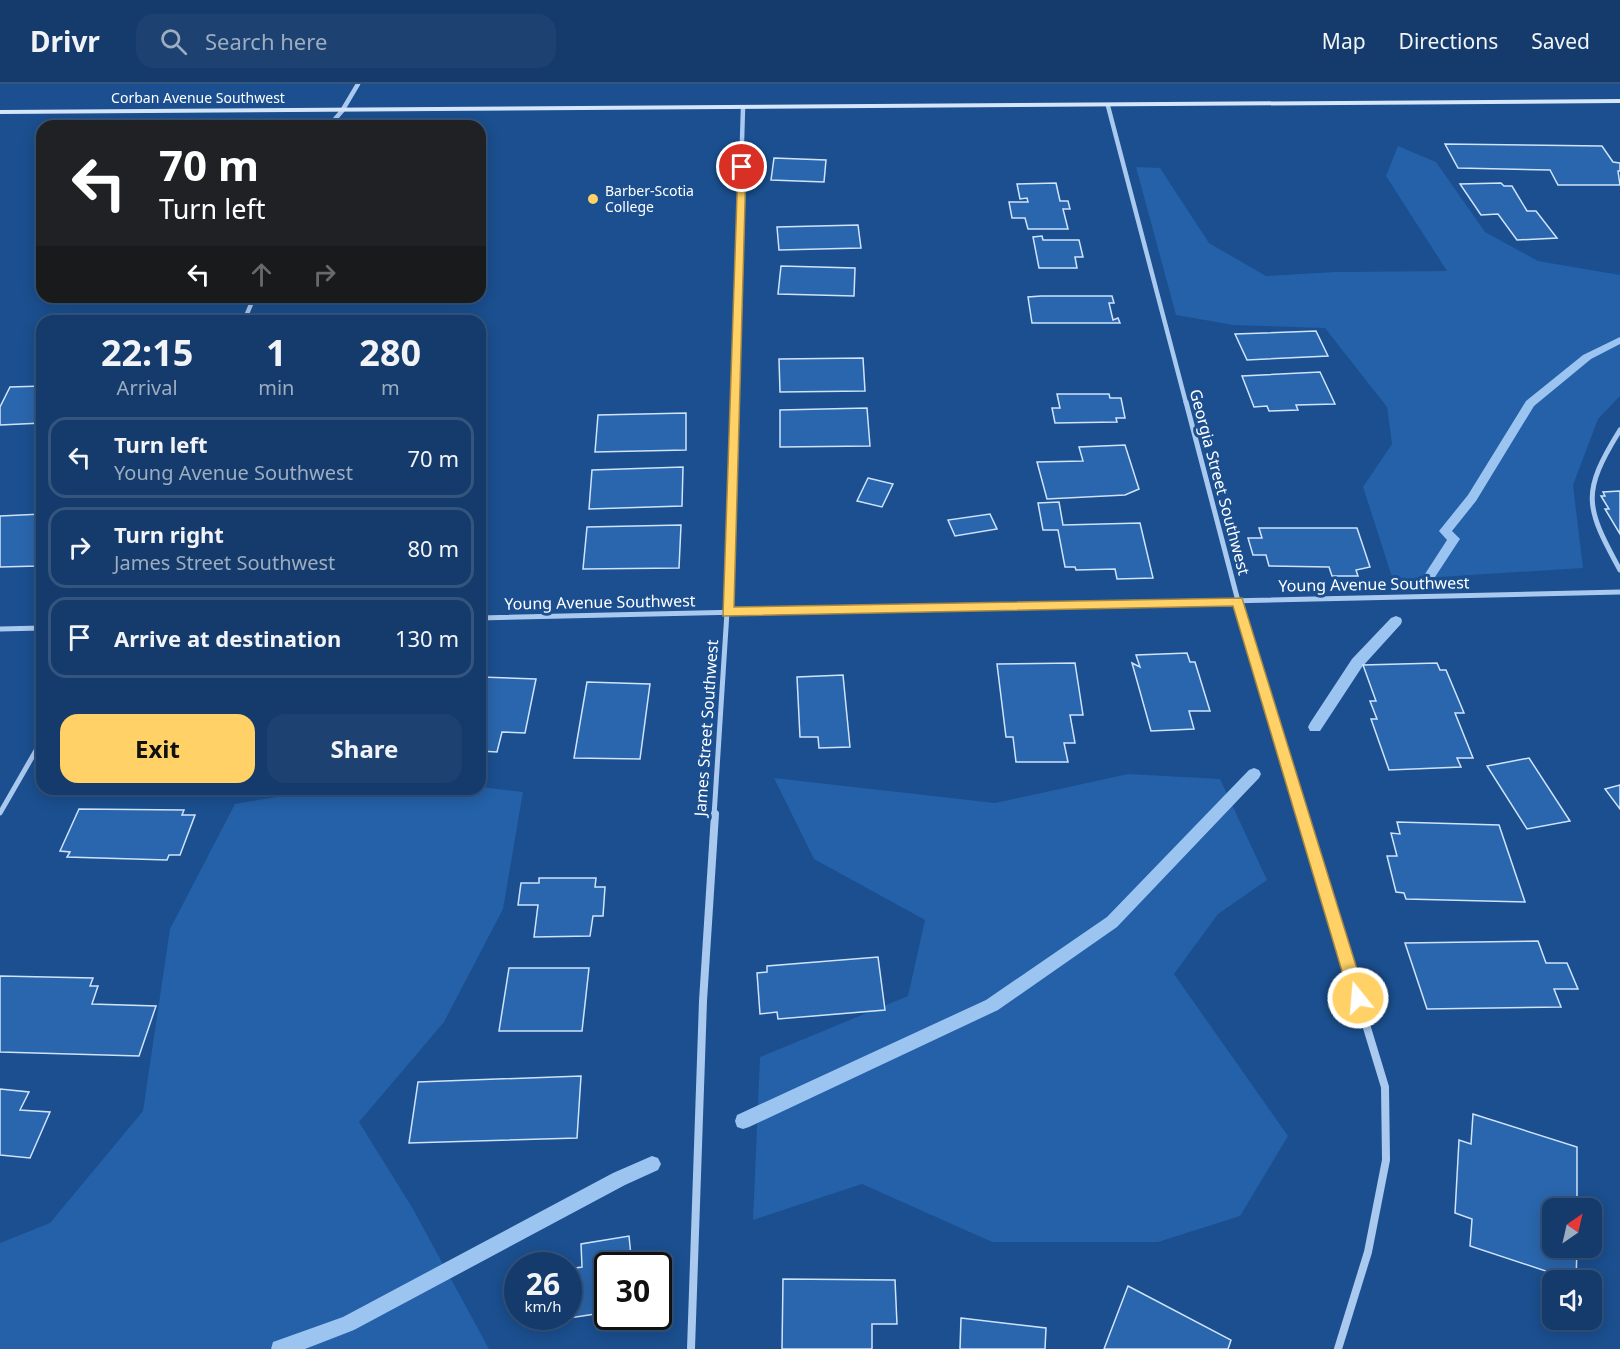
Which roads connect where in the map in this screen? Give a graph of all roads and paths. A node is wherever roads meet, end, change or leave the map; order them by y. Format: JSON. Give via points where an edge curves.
{"nodes":[{"id":1,"x":358,"y":84,"type":"edge"},
{"id":2,"x":1620,"y":101,"type":"edge"},
{"id":3,"x":1108,"y":106,"type":"junction"},
{"id":4,"x":743,"y":108,"type":"junction"},
{"id":5,"x":342,"y":111,"type":"junction"},
{"id":6,"x":0,"y":112,"type":"edge"},
{"id":7,"x":334,"y":120,"type":"edge"},
{"id":8,"x":1620,"y":430,"type":"edge"},
{"id":9,"x":1620,"y":570,"type":"edge"},
{"id":10,"x":1620,"y":592,"type":"edge"},
{"id":11,"x":1238,"y":601,"type":"junction"},
{"id":12,"x":727,"y":612,"type":"junction"},
{"id":13,"x":486,"y":618,"type":"edge"},
{"id":14,"x":36,"y":628,"type":"edge"},
{"id":15,"x":0,"y":629,"type":"edge"},
{"id":16,"x":36,"y":750,"type":"edge"},
{"id":17,"x":0,"y":813,"type":"edge"},
{"id":18,"x":691,"y":1349,"type":"edge"},
{"id":19,"x":1338,"y":1349,"type":"edge"}],
"edges":[{"from":1,"to":5,"type":"street"},
{"from":2,"to":3,"type":"street","name":"Corban Avenue Southwest"},
{"from":3,"to":4,"type":"street","name":"Corban Avenue Southwest"},
{"from":3,"to":11,"type":"street","name":"Georgia Street Southwest"},
{"from":4,"to":5,"type":"street","name":"Corban Avenue Southwest"},
{"from":4,"to":12,"type":"street","name":"James Street Southwest"},
{"from":5,"to":6,"type":"street","name":"Corban Avenue Southwest"},
{"from":5,"to":7,"type":"street"},
{"from":8,"to":9,"type":"street","via":[[1592,486],[1591,504]]},
{"from":10,"to":11,"type":"street","name":"Young Avenue Southwest"},
{"from":11,"to":12,"type":"street","name":"Young Avenue Southwest"},
{"from":11,"to":19,"type":"street","name":"Georgia Street Southwest","via":[[1385,1087],[1386,1160],[1368,1252]]},
{"from":12,"to":13,"type":"street","name":"Young Avenue Southwest"},
{"from":12,"to":18,"type":"street","name":"James Street Southwest","via":[[703,1001]]},
{"from":14,"to":15,"type":"street"},
{"from":16,"to":17,"type":"street"}]}
